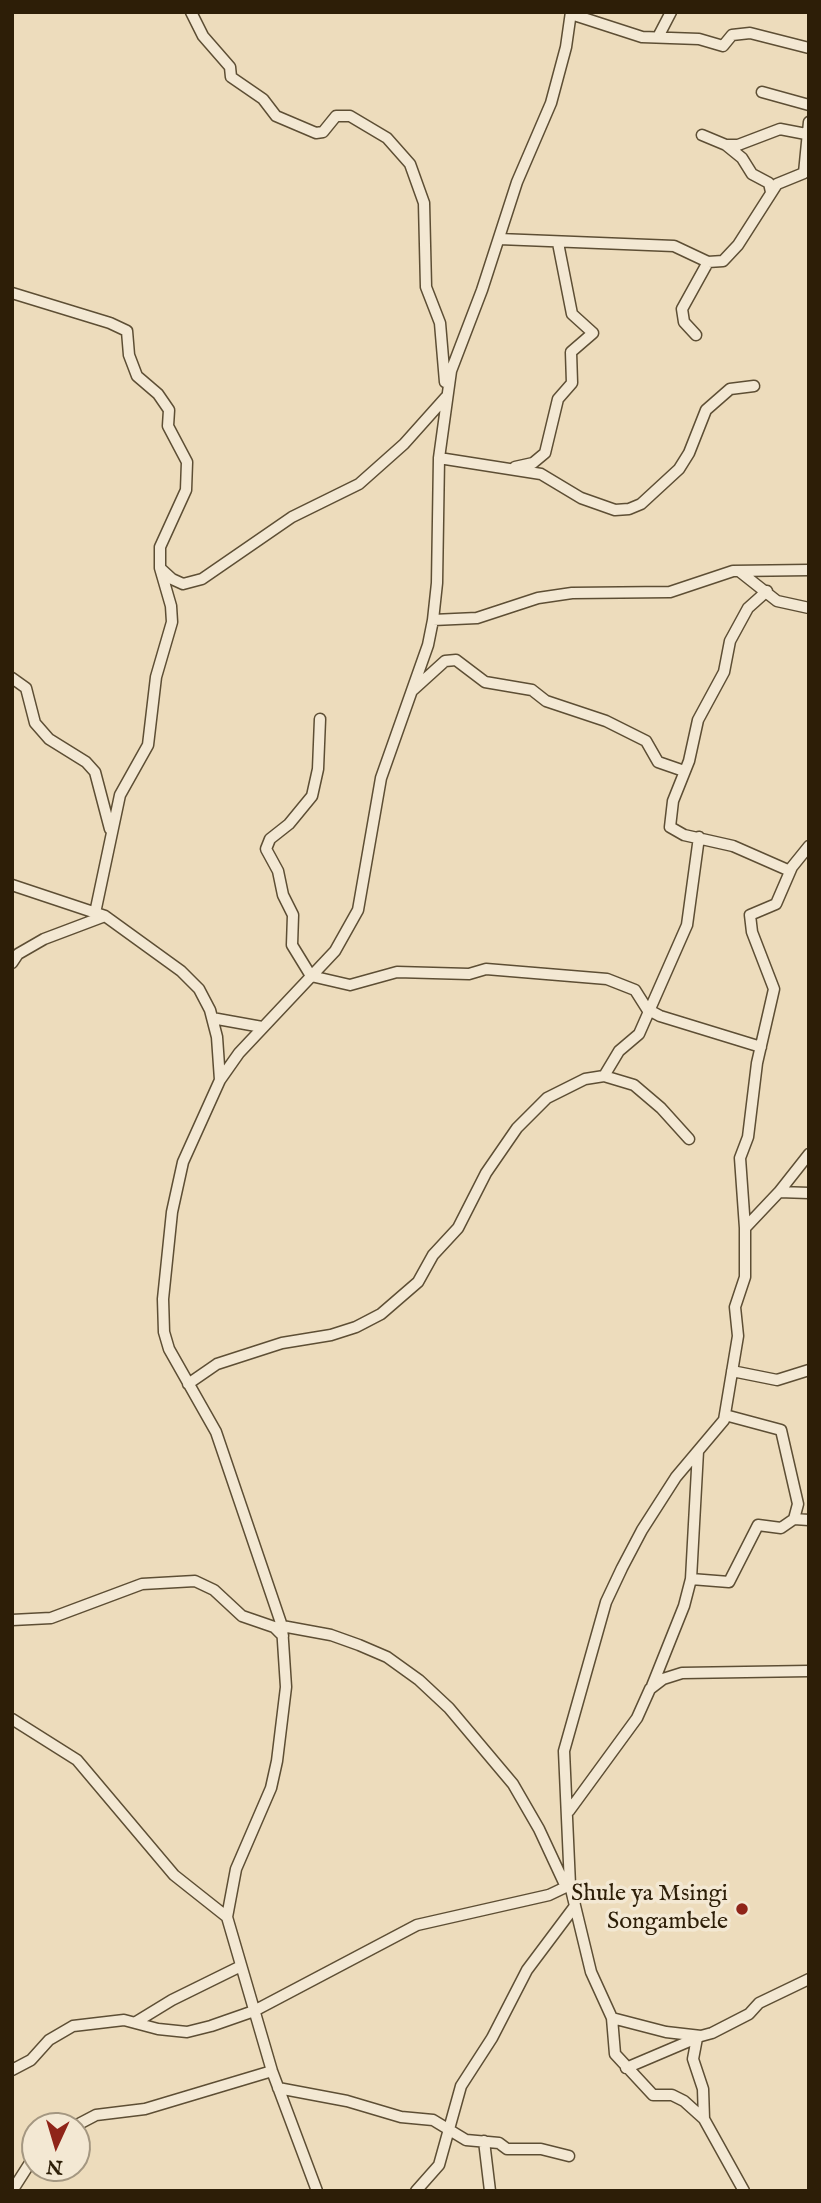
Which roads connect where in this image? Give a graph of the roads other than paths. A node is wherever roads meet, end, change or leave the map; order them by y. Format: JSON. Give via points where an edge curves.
{"nodes":[{"id":1,"x":191,"y":12,"type":"edge"},
{"id":2,"x":671,"y":12,"type":"edge"},
{"id":3,"x":571,"y":13,"type":"edge"},
{"id":4,"x":657,"y":37,"type":"junction"},
{"id":5,"x":809,"y":48,"type":"edge"},
{"id":6,"x":762,"y":92,"type":"dead end"},
{"id":7,"x":809,"y":105,"type":"edge"},
{"id":8,"x":809,"y":122,"type":"edge"},
{"id":9,"x":806,"y":134,"type":"junction"},
{"id":10,"x":702,"y":135,"type":"dead end"},
{"id":11,"x":726,"y":145,"type":"junction"},
{"id":12,"x":771,"y":192,"type":"junction"},
{"id":13,"x":499,"y":239,"type":"junction"},
{"id":14,"x":558,"y":243,"type":"junction"},
{"id":15,"x":708,"y":262,"type":"junction"},
{"id":16,"x":12,"y":293,"type":"edge"},
{"id":17,"x":696,"y":335,"type":"dead end"},
{"id":18,"x":754,"y":386,"type":"dead end"},
{"id":19,"x":446,"y":397,"type":"junction"},
{"id":20,"x":439,"y":458,"type":"junction"},
{"id":21,"x":510,"y":468,"type":"junction"},
{"id":22,"x":160,"y":568,"type":"junction"},
{"id":23,"x":809,"y":570,"type":"edge"},
{"id":24,"x":738,"y":571,"type":"junction"},
{"id":25,"x":766,"y":591,"type":"junction"},
{"id":26,"x":809,"y":608,"type":"edge"},
{"id":27,"x":433,"y":620,"type":"junction"},
{"id":28,"x":12,"y":678,"type":"edge"},
{"id":29,"x":412,"y":691,"type":"junction"},
{"id":30,"x":320,"y":719,"type":"dead end"},
{"id":31,"x":684,"y":771,"type":"junction"},
{"id":32,"x":111,"y":836,"type":"junction"},
{"id":33,"x":699,"y":837,"type":"junction"},
{"id":34,"x":809,"y":846,"type":"edge"},
{"id":35,"x":790,"y":871,"type":"junction"},
{"id":36,"x":12,"y":885,"type":"edge"},
{"id":37,"x":100,"y":914,"type":"junction"},
{"id":38,"x":12,"y":963,"type":"edge"},
{"id":39,"x":311,"y":976,"type":"junction"},
{"id":40,"x":647,"y":1009,"type":"junction"},
{"id":41,"x":212,"y":1018,"type":"junction"},
{"id":42,"x":262,"y":1027,"type":"junction"},
{"id":43,"x":761,"y":1047,"type":"junction"},
{"id":44,"x":604,"y":1076,"type":"junction"},
{"id":45,"x":220,"y":1080,"type":"junction"},
{"id":46,"x":689,"y":1139,"type":"dead end"},
{"id":47,"x":809,"y":1154,"type":"edge"},
{"id":48,"x":779,"y":1192,"type":"junction"},
{"id":49,"x":809,"y":1193,"type":"edge"},
{"id":50,"x":745,"y":1228,"type":"junction"},
{"id":51,"x":809,"y":1370,"type":"edge"},
{"id":52,"x":732,"y":1371,"type":"junction"},
{"id":53,"x":188,"y":1384,"type":"junction"},
{"id":54,"x":725,"y":1415,"type":"junction"},
{"id":55,"x":698,"y":1451,"type":"junction"},
{"id":56,"x":794,"y":1519,"type":"junction"},
{"id":57,"x":809,"y":1520,"type":"edge"},
{"id":58,"x":691,"y":1579,"type":"junction"},
{"id":59,"x":12,"y":1620,"type":"edge"},
{"id":60,"x":283,"y":1631,"type":"junction"},
{"id":61,"x":658,"y":1669,"type":"junction"},
{"id":62,"x":809,"y":1671,"type":"edge"},
{"id":63,"x":670,"y":1676,"type":"junction"},
{"id":64,"x":652,"y":1686,"type":"junction"},
{"id":65,"x":12,"y":1718,"type":"edge"},
{"id":66,"x":569,"y":1812,"type":"junction"},
{"id":67,"x":568,"y":1886,"type":"junction"},
{"id":68,"x":549,"y":1895,"type":"junction"},
{"id":69,"x":575,"y":1903,"type":"junction"},
{"id":70,"x":227,"y":1917,"type":"junction"},
{"id":71,"x":241,"y":1966,"type":"junction"},
{"id":72,"x":809,"y":1979,"type":"edge"},
{"id":73,"x":254,"y":2011,"type":"junction"},
{"id":74,"x":612,"y":2018,"type":"junction"},
{"id":75,"x":136,"y":2022,"type":"junction"},
{"id":76,"x":699,"y":2037,"type":"junction"},
{"id":77,"x":626,"y":2068,"type":"junction"},
{"id":78,"x":12,"y":2070,"type":"edge"},
{"id":79,"x":272,"y":2071,"type":"junction"},
{"id":80,"x":278,"y":2088,"type":"junction"},
{"id":81,"x":91,"y":2118,"type":"edge"},
{"id":82,"x":704,"y":2119,"type":"junction"},
{"id":83,"x":449,"y":2131,"type":"junction"},
{"id":84,"x":484,"y":2141,"type":"junction"},
{"id":85,"x":569,"y":2156,"type":"dead end"},
{"id":86,"x":317,"y":2191,"type":"edge"},
{"id":87,"x":416,"y":2191,"type":"edge"},
{"id":88,"x":490,"y":2191,"type":"edge"},
{"id":89,"x":744,"y":2191,"type":"edge"}],
"edges":[{"from":1,"to":19,"type":"street","via":[[203,36],[230,67],[231,77],[263,99],[276,116],[316,133],[323,132],[336,116],[351,116],[387,138],[410,164],[424,203],[426,286],[443,341]]},
{"from":2,"to":4,"type":"street"},
{"from":3,"to":4,"type":"street","via":[[642,37]]},
{"from":3,"to":13,"type":"street","via":[[551,103],[517,182]]},
{"from":4,"to":5,"type":"street","via":[[699,39],[723,46],[732,35],[750,33]]},
{"from":6,"to":7,"type":"street"},
{"from":8,"to":9,"type":"street"},
{"from":9,"to":11,"type":"street","via":[[780,129]]},
{"from":9,"to":12,"type":"street","via":[[806,171],[782,180]]},
{"from":10,"to":11,"type":"street"},
{"from":11,"to":12,"type":"street","via":[[752,174],[769,183]]},
{"from":12,"to":15,"type":"street","via":[[732,254],[723,261]]},
{"from":13,"to":14,"type":"street"},
{"from":13,"to":19,"type":"street","via":[[451,371]]},
{"from":14,"to":15,"type":"street","via":[[674,246]]},
{"from":14,"to":21,"type":"street","via":[[572,314],[593,333],[571,352],[572,383],[558,399],[545,453],[533,463]]},
{"from":15,"to":17,"type":"street","via":[[682,309],[684,321]]},
{"from":16,"to":22,"type":"street","via":[[127,331],[137,376],[169,410],[169,426],[187,462],[186,490],[160,547]]},
{"from":18,"to":21,"type":"street","via":[[730,389],[706,410],[679,469],[629,509],[601,505],[541,474]]},
{"from":19,"to":20,"type":"street"},
{"from":19,"to":22,"type":"street","via":[[404,444],[359,484],[292,517],[202,579],[183,584]]},
{"from":20,"to":21,"type":"street"},
{"from":20,"to":27,"type":"street","via":[[438,583]]},
{"from":22,"to":32,"type":"street","via":[[172,606],[170,634],[158,668],[146,752],[123,786]]},
{"from":23,"to":24,"type":"street"},
{"from":24,"to":25,"type":"street"},
{"from":24,"to":27,"type":"street","via":[[670,592],[572,593],[538,598],[477,618]]},
{"from":25,"to":26,"type":"street","via":[[777,601]]},
{"from":25,"to":31,"type":"street","via":[[748,608],[730,641],[723,672],[698,720]]},
{"from":27,"to":29,"type":"street"},
{"from":28,"to":32,"type":"street","via":[[26,688],[35,723],[49,739],[95,772]]},
{"from":29,"to":31,"type":"street","via":[[445,661],[456,660],[485,682],[532,690],[546,701],[606,721],[646,741],[658,762]]},
{"from":29,"to":39,"type":"street","via":[[380,778],[358,911],[335,951]]},
{"from":30,"to":39,"type":"street","via":[[312,796],[270,839],[266,849],[293,915],[292,945]]},
{"from":31,"to":33,"type":"street","via":[[670,827]]},
{"from":32,"to":37,"type":"street"},
{"from":33,"to":35,"type":"street"},
{"from":33,"to":40,"type":"street","via":[[687,925]]},
{"from":34,"to":35,"type":"street"},
{"from":35,"to":43,"type":"street","via":[[776,904],[750,915],[774,989]]},
{"from":36,"to":37,"type":"street"},
{"from":37,"to":38,"type":"street","via":[[44,939],[18,954]]},
{"from":37,"to":41,"type":"street","via":[[181,971],[206,998]]},
{"from":39,"to":40,"type":"street","via":[[350,985],[397,972],[468,974],[486,969],[581,977],[627,985]]},
{"from":39,"to":42,"type":"street"},
{"from":40,"to":43,"type":"street"},
{"from":40,"to":44,"type":"street","via":[[639,1034],[618,1051]]},
{"from":41,"to":42,"type":"street"},
{"from":41,"to":45,"type":"street"},
{"from":42,"to":45,"type":"street"},
{"from":43,"to":50,"type":"street","via":[[748,1137],[740,1158]]},
{"from":44,"to":46,"type":"street","via":[[642,1091]]},
{"from":44,"to":53,"type":"street","via":[[585,1079],[547,1098],[528,1115],[486,1173],[458,1228],[433,1255],[418,1282],[381,1314],[331,1335],[282,1343],[217,1364]]},
{"from":45,"to":53,"type":"street","via":[[180,1172],[172,1212],[164,1332]]},
{"from":47,"to":48,"type":"street"},
{"from":48,"to":49,"type":"street"},
{"from":48,"to":50,"type":"street"},
{"from":50,"to":52,"type":"street","via":[[745,1271],[735,1307],[738,1336]]},
{"from":51,"to":52,"type":"street","via":[[777,1380]]},
{"from":52,"to":54,"type":"street"},
{"from":53,"to":60,"type":"street","via":[[216,1432]]},
{"from":54,"to":55,"type":"street"},
{"from":54,"to":56,"type":"street","via":[[781,1430],[799,1504]]},
{"from":55,"to":58,"type":"street"},
{"from":55,"to":66,"type":"street","via":[[654,1509],[606,1602],[565,1752]]},
{"from":56,"to":57,"type":"street"},
{"from":56,"to":58,"type":"street","via":[[781,1528],[758,1525],[729,1583]]},
{"from":58,"to":61,"type":"street"},
{"from":59,"to":60,"type":"street","via":[[51,1618],[142,1584],[195,1581],[214,1590],[242,1616]]},
{"from":60,"to":67,"type":"street","via":[[331,1635],[359,1645],[387,1657],[419,1680],[513,1784]]},
{"from":60,"to":70,"type":"street","via":[[286,1686],[277,1761],[271,1788],[236,1868]]},
{"from":61,"to":63,"type":"street"},
{"from":61,"to":64,"type":"street"},
{"from":62,"to":63,"type":"street"},
{"from":63,"to":64,"type":"street"},
{"from":64,"to":66,"type":"street","via":[[638,1718]]},
{"from":65,"to":70,"type":"street","via":[[77,1760],[174,1875]]},
{"from":66,"to":67,"type":"street"},
{"from":67,"to":68,"type":"street"},
{"from":67,"to":69,"type":"street"},
{"from":68,"to":69,"type":"street"},
{"from":68,"to":73,"type":"street","via":[[417,1925]]},
{"from":69,"to":74,"type":"street","via":[[591,1972]]},
{"from":69,"to":83,"type":"street","via":[[527,1970],[461,2085]]},
{"from":70,"to":71,"type":"street"},
{"from":71,"to":73,"type":"street"},
{"from":71,"to":75,"type":"street"},
{"from":72,"to":76,"type":"street","via":[[759,2003],[743,2018]]},
{"from":73,"to":75,"type":"street","via":[[187,2032]]},
{"from":73,"to":79,"type":"street"},
{"from":74,"to":76,"type":"street"},
{"from":74,"to":77,"type":"street","via":[[615,2054]]},
{"from":75,"to":78,"type":"street","via":[[73,2026]]},
{"from":76,"to":77,"type":"street"},
{"from":76,"to":82,"type":"street","via":[[694,2059],[703,2089]]},
{"from":77,"to":82,"type":"street","via":[[653,2095],[672,2095]]},
{"from":79,"to":80,"type":"street"},
{"from":79,"to":81,"type":"street","via":[[145,2109]]},
{"from":80,"to":83,"type":"street","via":[[401,2117],[429,2118]]},
{"from":80,"to":86,"type":"street"},
{"from":82,"to":89,"type":"street"},
{"from":83,"to":84,"type":"street","via":[[466,2140]]},
{"from":83,"to":87,"type":"street","via":[[439,2165]]},
{"from":84,"to":85,"type":"street","via":[[507,2149],[541,2149]]},
{"from":84,"to":88,"type":"street"}]}
